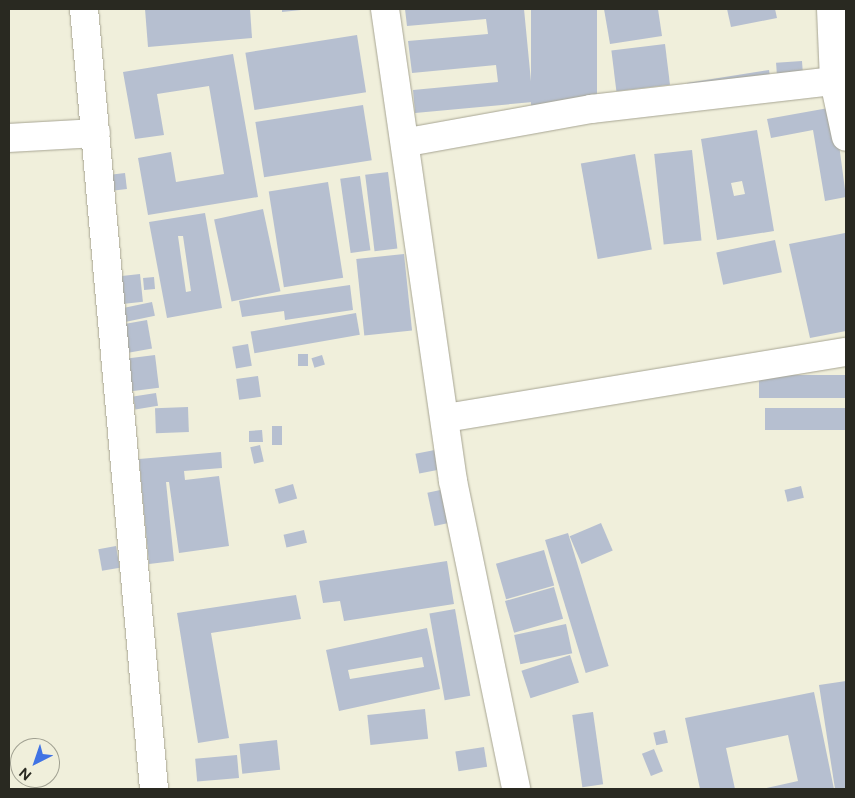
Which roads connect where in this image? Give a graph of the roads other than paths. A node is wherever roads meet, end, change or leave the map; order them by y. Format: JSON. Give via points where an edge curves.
{"nodes":[{"id":1,"x":84,"y":9,"type":"edge"},
{"id":2,"x":385,"y":9,"type":"edge"},
{"id":3,"x":831,"y":9,"type":"edge"},
{"id":4,"x":840,"y":85,"type":"edge"},
{"id":5,"x":96,"y":133,"type":"junction"},
{"id":6,"x":846,"y":137,"type":"edge"},
{"id":7,"x":9,"y":138,"type":"edge"},
{"id":8,"x":408,"y":142,"type":"junction"},
{"id":9,"x":846,"y":352,"type":"edge"},
{"id":10,"x":446,"y":418,"type":"junction"},
{"id":11,"x":154,"y":789,"type":"edge"},
{"id":12,"x":516,"y":789,"type":"edge"}],
"edges":[{"from":1,"to":5,"type":"street"},
{"from":2,"to":8,"type":"street"},
{"from":3,"to":4,"type":"street"},
{"from":4,"to":6,"type":"street"},
{"from":4,"to":8,"type":"street","via":[[591,109]]},
{"from":5,"to":7,"type":"street"},
{"from":5,"to":11,"type":"street"},
{"from":8,"to":10,"type":"street"},
{"from":9,"to":10,"type":"street"},
{"from":10,"to":12,"type":"street","via":[[453,481]]}]}
